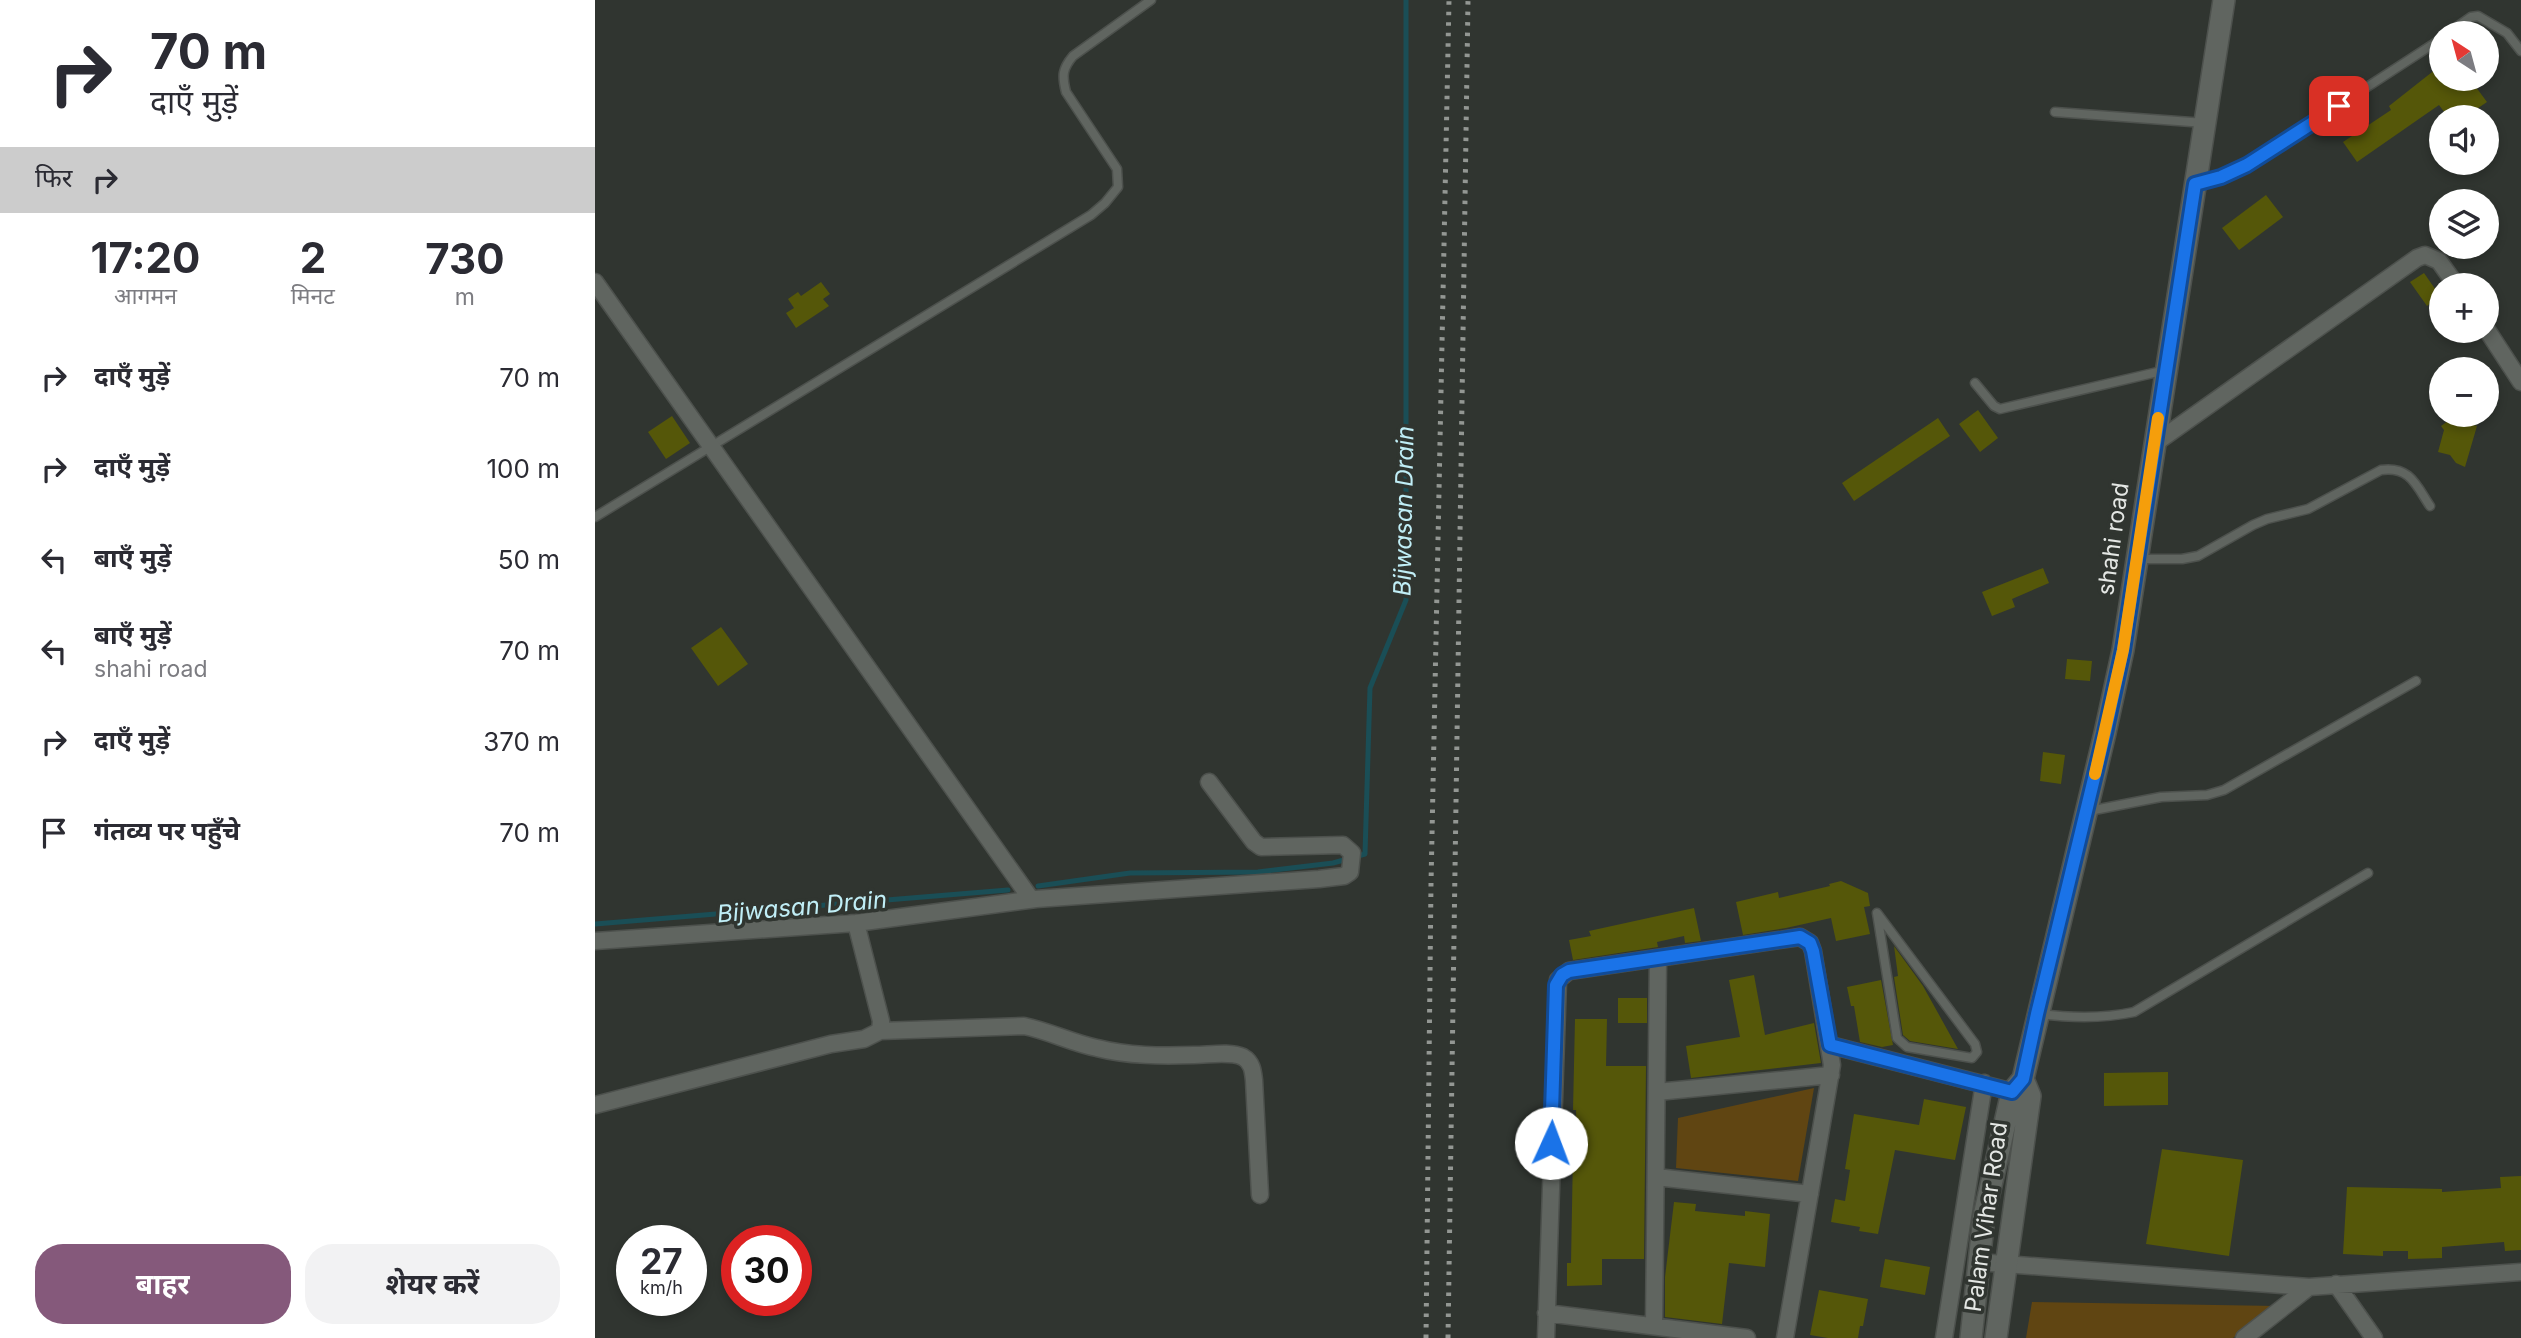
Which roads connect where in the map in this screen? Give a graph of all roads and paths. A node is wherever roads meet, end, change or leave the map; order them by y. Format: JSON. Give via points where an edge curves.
{"nodes":[{"id":1,"x":1151,"y":0,"type":"edge"},
{"id":2,"x":2224,"y":0,"type":"edge"},
{"id":3,"x":2466,"y":21,"type":"edge"},
{"id":4,"x":2487,"y":21,"type":"edge"},
{"id":5,"x":2499,"y":28,"type":"edge"},
{"id":6,"x":2429,"y":47,"type":"edge"},
{"id":7,"x":2521,"y":51,"type":"edge"},
{"id":8,"x":2055,"y":112,"type":"dead end"},
{"id":9,"x":2205,"y":123,"type":"junction"},
{"id":10,"x":2195,"y":184,"type":"junction"},
{"id":11,"x":2448,"y":273,"type":"edge"},
{"id":12,"x":595,"y":282,"type":"edge"},
{"id":13,"x":2496,"y":343,"type":"edge"},
{"id":14,"x":2165,"y":370,"type":"junction"},
{"id":15,"x":2521,"y":382,"type":"edge"},
{"id":16,"x":1975,"y":383,"type":"dead end"},
{"id":17,"x":2154,"y":444,"type":"junction"},
{"id":18,"x":712,"y":447,"type":"junction"},
{"id":19,"x":2430,"y":506,"type":"dead end"},
{"id":20,"x":595,"y":517,"type":"edge"},
{"id":21,"x":2135,"y":559,"type":"junction"},
{"id":22,"x":2416,"y":681,"type":"dead end"},
{"id":23,"x":1209,"y":782,"type":"dead end"},
{"id":24,"x":2086,"y":812,"type":"junction"},
{"id":25,"x":2368,"y":873,"type":"dead end"},
{"id":26,"x":1031,"y":899,"type":"junction"},
{"id":27,"x":856,"y":923,"type":"junction"},
{"id":28,"x":595,"y":941,"type":"edge"},
{"id":29,"x":1658,"y":959,"type":"junction"},
{"id":30,"x":2037,"y":1014,"type":"junction"},
{"id":31,"x":880,"y":1031,"type":"junction"},
{"id":32,"x":1830,"y":1045,"type":"junction"},
{"id":33,"x":1959,"y":1058,"type":"junction"},
{"id":34,"x":1831,"y":1075,"type":"junction"},
{"id":35,"x":1955,"y":1076,"type":"junction"},
{"id":36,"x":1984,"y":1083,"type":"junction"},
{"id":37,"x":2022,"y":1089,"type":"junction"},
{"id":38,"x":1657,"y":1092,"type":"junction"},
{"id":39,"x":595,"y":1105,"type":"edge"},
{"id":40,"x":1656,"y":1177,"type":"junction"},
{"id":41,"x":1810,"y":1194,"type":"junction"},
{"id":42,"x":1260,"y":1195,"type":"dead end"},
{"id":43,"x":1978,"y":1262,"type":"junction"},
{"id":44,"x":2005,"y":1265,"type":"junction"},
{"id":45,"x":2521,"y":1272,"type":"edge"},
{"id":46,"x":2336,"y":1284,"type":"junction"},
{"id":47,"x":2309,"y":1287,"type":"junction"},
{"id":48,"x":1546,"y":1313,"type":"junction"},
{"id":49,"x":1654,"y":1325,"type":"junction"},
{"id":50,"x":1546,"y":1338,"type":"edge"},
{"id":51,"x":1747,"y":1338,"type":"edge"},
{"id":52,"x":1784,"y":1338,"type":"edge"},
{"id":53,"x":1944,"y":1338,"type":"edge"},
{"id":54,"x":1971,"y":1338,"type":"edge"},
{"id":55,"x":1996,"y":1338,"type":"edge"},
{"id":56,"x":2244,"y":1338,"type":"edge"},
{"id":57,"x":2374,"y":1338,"type":"edge"}],
"edges":[{"from":1,"to":18,"type":"lane","via":[[1064,66],[1066,92],[1117,169],[1118,187],[1105,203]]},
{"from":2,"to":9,"type":"street","name":"shahi road"},
{"from":3,"to":4,"type":"lane","via":[[2478,16]]},
{"from":5,"to":7,"type":"lane"},
{"from":6,"to":10,"type":"lane","via":[[2247,165]]},
{"from":8,"to":9,"type":"lane"},
{"from":9,"to":10,"type":"street","name":"shahi road"},
{"from":10,"to":14,"type":"street","name":"shahi road"},
{"from":11,"to":17,"type":"street","via":[[2439,261],[2425,255],[2417,258]]},
{"from":12,"to":18,"type":"street"},
{"from":13,"to":15,"type":"street"},
{"from":14,"to":16,"type":"lane","via":[[2000,409]]},
{"from":14,"to":17,"type":"street","name":"shahi road"},
{"from":17,"to":21,"type":"street","name":"shahi road"},
{"from":18,"to":20,"type":"lane"},
{"from":18,"to":26,"type":"street"},
{"from":19,"to":21,"type":"lane","via":[[2404,472],[2381,470],[2308,509],[2253,525],[2198,556]]},
{"from":21,"to":24,"type":"street","name":"shahi road","via":[[2123,650]]},
{"from":22,"to":24,"type":"lane","via":[[2224,790]]},
{"from":23,"to":26,"type":"street","via":[[1261,847],[1349,848],[1350,872]]},
{"from":24,"to":30,"type":"street","name":"shahi road"},
{"from":25,"to":30,"type":"lane","via":[[2134,1012],[2080,1018]]},
{"from":26,"to":27,"type":"street"},
{"from":27,"to":28,"type":"street"},
{"from":27,"to":31,"type":"street"},
{"from":29,"to":32,"type":"street","via":[[1805,939],[1813,951]]},
{"from":29,"to":38,"type":"street"},
{"from":29,"to":48,"type":"street","via":[[1569,971],[1558,980]]},
{"from":30,"to":37,"type":"street","name":"shahi road"},
{"from":31,"to":39,"type":"street","via":[[864,1039]]},
{"from":31,"to":42,"type":"street","via":[[1024,1026],[1112,1051],[1247,1059],[1252,1067]]},
{"from":32,"to":34,"type":"street"},
{"from":32,"to":35,"type":"street"},
{"from":33,"to":33,"type":"lane","via":[[1907,1047],[1897,1038],[1877,913],[1975,1044],[1977,1052],[1972,1058]]},
{"from":33,"to":35,"type":"lane"},
{"from":34,"to":38,"type":"street"},
{"from":34,"to":41,"type":"street"},
{"from":35,"to":36,"type":"street"},
{"from":36,"to":37,"type":"street"},
{"from":36,"to":53,"type":"street"},
{"from":37,"to":43,"type":"street","name":"Palam Vihar Road","via":[[1985,1216]]},
{"from":37,"to":44,"type":"street","name":"Palam Vihar Road"},
{"from":38,"to":40,"type":"street"},
{"from":40,"to":41,"type":"street"},
{"from":40,"to":49,"type":"street"},
{"from":41,"to":52,"type":"street"},
{"from":43,"to":44,"type":"street"},
{"from":43,"to":54,"type":"street","name":"Palam Vihar Road"},
{"from":44,"to":47,"type":"street"},
{"from":44,"to":55,"type":"street","name":"Palam Vihar Road"},
{"from":45,"to":46,"type":"street"},
{"from":46,"to":47,"type":"street"},
{"from":46,"to":57,"type":"street"},
{"from":47,"to":56,"type":"street"},
{"from":48,"to":49,"type":"street"},
{"from":48,"to":50,"type":"street"},
{"from":49,"to":51,"type":"street"}]}
